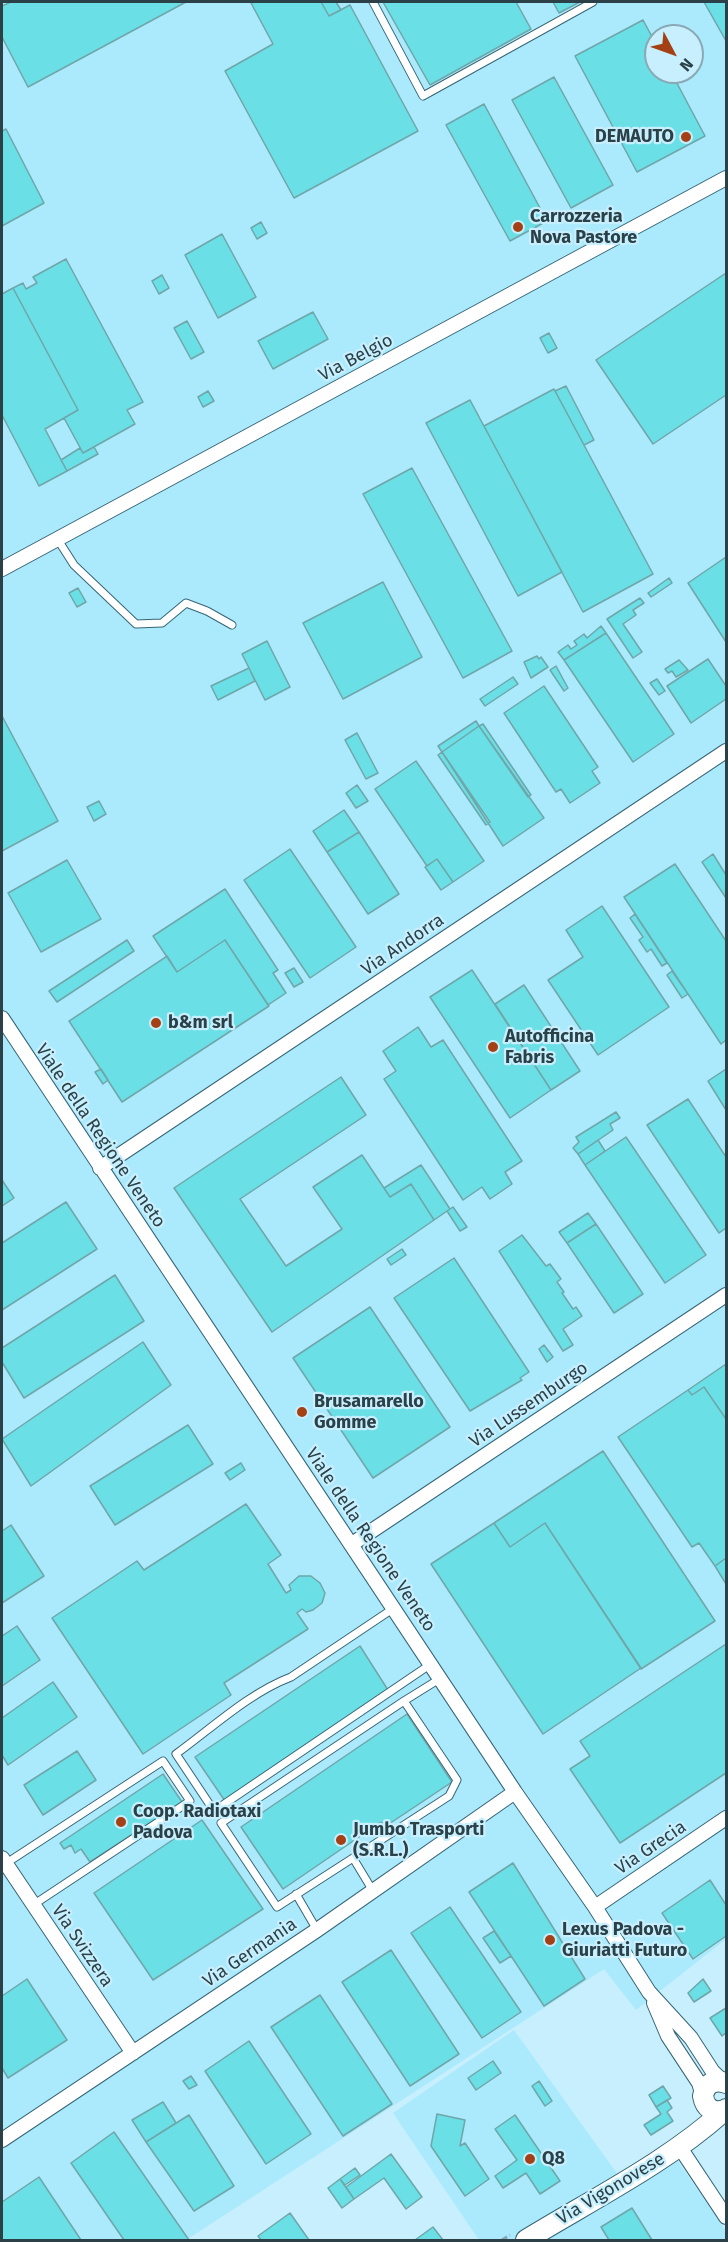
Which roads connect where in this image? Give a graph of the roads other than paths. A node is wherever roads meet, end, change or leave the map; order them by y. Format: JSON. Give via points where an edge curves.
{"nodes":[{"id":1,"x":373,"y":2,"type":"edge"},
{"id":2,"x":593,"y":2,"type":"edge"},
{"id":3,"x":726,"y":178,"type":"edge"},
{"id":4,"x":58,"y":540,"type":"junction"},
{"id":5,"x":2,"y":569,"type":"edge"},
{"id":6,"x":231,"y":625,"type":"dead end"},
{"id":7,"x":726,"y":751,"type":"edge"},
{"id":8,"x":2,"y":1018,"type":"edge"},
{"id":9,"x":100,"y":1168,"type":"junction"},
{"id":10,"x":726,"y":1295,"type":"edge"},
{"id":11,"x":352,"y":1544,"type":"junction"},
{"id":12,"x":394,"y":1608,"type":"junction"},
{"id":13,"x":431,"y":1664,"type":"junction"},
{"id":14,"x":441,"y":1678,"type":"junction"},
{"id":15,"x":404,"y":1701,"type":"junction"},
{"id":16,"x":515,"y":1792,"type":"junction"},
{"id":17,"x":726,"y":1818,"type":"edge"},
{"id":18,"x":352,"y":1858,"type":"junction"},
{"id":19,"x":3,"y":1861,"type":"edge"},
{"id":20,"x":373,"y":1891,"type":"junction"},
{"id":21,"x":296,"y":1894,"type":"junction"},
{"id":22,"x":33,"y":1905,"type":"junction"},
{"id":23,"x":595,"y":1907,"type":"junction"},
{"id":24,"x":317,"y":1930,"type":"junction"},
{"id":25,"x":649,"y":1992,"type":"junction"},
{"id":26,"x":133,"y":2053,"type":"junction"},
{"id":27,"x":725,"y":2082,"type":"edge"},
{"id":28,"x":703,"y":2099,"type":"junction"},
{"id":29,"x":726,"y":2110,"type":"edge"},
{"id":30,"x":2,"y":2140,"type":"edge"},
{"id":31,"x":686,"y":2140,"type":"junction"},
{"id":32,"x":726,"y":2217,"type":"edge"},
{"id":33,"x":526,"y":2241,"type":"edge"}],
"edges":[{"from":1,"to":2,"type":"lane","via":[[423,96]]},
{"from":3,"to":4,"type":"street","name":"Via Belgio"},
{"from":4,"to":5,"type":"street","name":"Via Belgio"},
{"from":4,"to":6,"type":"lane","via":[[74,565],[136,624],[162,623],[186,603]]},
{"from":7,"to":9,"type":"street","name":"Via Andorra"},
{"from":8,"to":9,"type":"street","name":"Viale della Regione Veneto"},
{"from":9,"to":11,"type":"street","name":"Viale della Regione Veneto"},
{"from":10,"to":11,"type":"street","name":"Via Lussemburgo"},
{"from":11,"to":12,"type":"street","name":"Viale della Regione Veneto"},
{"from":12,"to":13,"type":"street","name":"Viale della Regione Veneto"},
{"from":12,"to":13,"type":"lane","via":[[291,1677],[276,1682],[176,1754],[214,1811]]},
{"from":13,"to":14,"type":"street","name":"Viale della Regione Veneto"},
{"from":14,"to":15,"type":"lane"},
{"from":14,"to":16,"type":"street","name":"Viale della Regione Veneto"},
{"from":15,"to":18,"type":"lane","via":[[456,1780],[455,1787],[449,1796]]},
{"from":15,"to":21,"type":"lane","via":[[221,1823],[277,1907]]},
{"from":16,"to":20,"type":"street","name":"Via Germania"},
{"from":16,"to":23,"type":"street","name":"Viale della Regione Veneto"},
{"from":17,"to":23,"type":"street","name":"Via Grecia"},
{"from":18,"to":20,"type":"lane"},
{"from":18,"to":21,"type":"lane"},
{"from":19,"to":22,"type":"street","name":"Via Svizzera"},
{"from":19,"to":22,"type":"lane","via":[[163,1761],[190,1801]]},
{"from":20,"to":24,"type":"street","name":"Via Germania"},
{"from":21,"to":24,"type":"lane"},
{"from":22,"to":26,"type":"street","name":"Via Svizzera"},
{"from":23,"to":25,"type":"street","name":"Viale della Regione Veneto"},
{"from":24,"to":26,"type":"street","name":"Via Germania"},
{"from":25,"to":27,"type":"street","name":"Viale della Regione Veneto"},
{"from":25,"to":28,"type":"street","name":"Viale della Regione Veneto","via":[[668,2036],[699,2084]]},
{"from":26,"to":30,"type":"street","name":"Via Germania"},
{"from":27,"to":28,"type":"main road","via":[[707,2085]]},
{"from":28,"to":29,"type":"main road","name":"Via Vigonovese","via":[[711,2110]]},
{"from":28,"to":31,"type":"main road"},
{"from":29,"to":31,"type":"main road","name":"Via Vigonovese"},
{"from":31,"to":32,"type":"street"},
{"from":31,"to":33,"type":"main road","name":"Via Vigonovese"}]}
